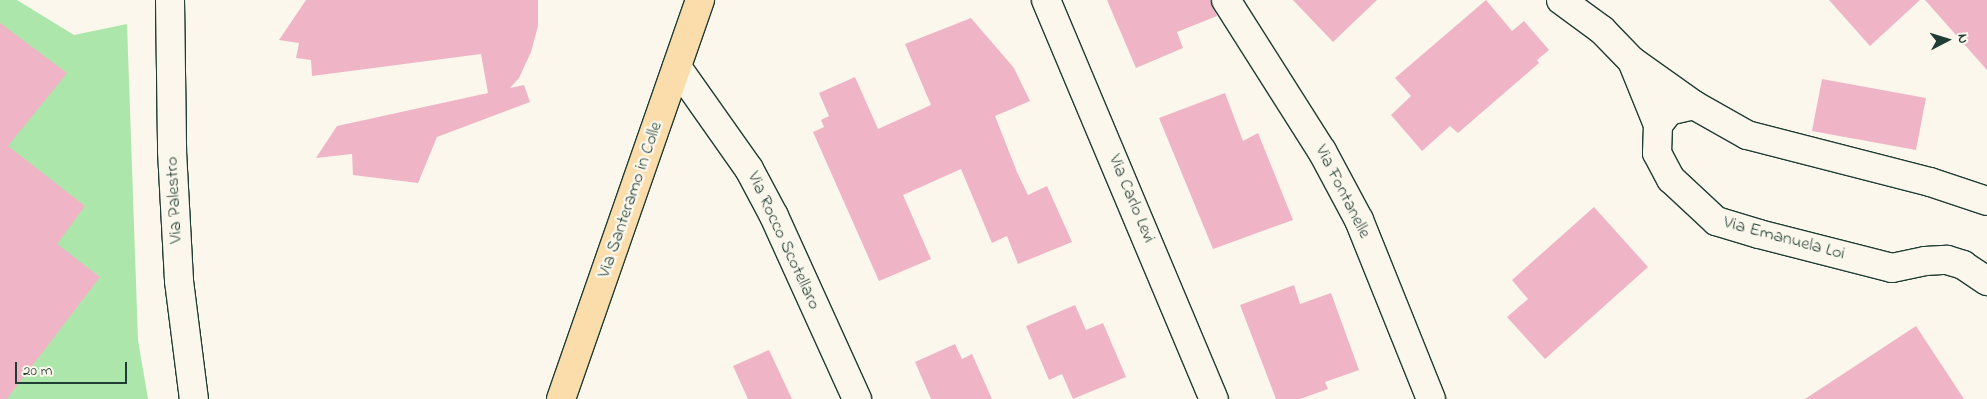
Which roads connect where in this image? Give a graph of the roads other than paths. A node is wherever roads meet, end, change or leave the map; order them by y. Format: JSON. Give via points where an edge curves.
{"nodes":[{"id":1,"x":170,"y":0,"type":"edge"},
{"id":2,"x":700,"y":0,"type":"edge"},
{"id":3,"x":1046,"y":0,"type":"edge"},
{"id":4,"x":1226,"y":0,"type":"edge"},
{"id":5,"x":1561,"y":0,"type":"edge"},
{"id":6,"x":1632,"y":61,"type":"junction"},
{"id":7,"x":677,"y":67,"type":"junction"},
{"id":8,"x":1694,"y":105,"type":"junction"},
{"id":9,"x":1658,"y":125,"type":"junction"},
{"id":10,"x":1987,"y":201,"type":"edge"},
{"id":11,"x":1987,"y":281,"type":"edge"},
{"id":12,"x":194,"y":399,"type":"edge"},
{"id":13,"x":561,"y":399,"type":"edge"},
{"id":14,"x":857,"y":399,"type":"edge"},
{"id":15,"x":1214,"y":399,"type":"edge"},
{"id":16,"x":1431,"y":399,"type":"edge"}],
"edges":[{"from":1,"to":12,"type":"street","name":"Via Palestro","via":[[172,151],[179,281]]},
{"from":2,"to":7,"type":"main road","name":"Via Santeramo in Colle"},
{"from":3,"to":15,"type":"street","name":"Via Carlo Levi"},
{"from":4,"to":16,"type":"street","name":"Via Fontanelle","via":[[1322,151],[1359,220]]},
{"from":5,"to":6,"type":"street","via":[[1602,30]]},
{"from":6,"to":8,"type":"street"},
{"from":6,"to":9,"type":"street"},
{"from":7,"to":13,"type":"main road","name":"Via Santeramo in Colle"},
{"from":7,"to":14,"type":"street","name":"Via Rocco Scotellaro","via":[[749,169],[774,216]]},
{"from":8,"to":9,"type":"street","via":[[1669,111]]},
{"from":8,"to":10,"type":"street","via":[[1747,135],[1930,182]]},
{"from":9,"to":11,"type":"street","name":"Via Emanuela Loi","via":[[1657,152],[1671,179],[1716,221],[1892,268],[1947,260],[1963,265]]}]}
